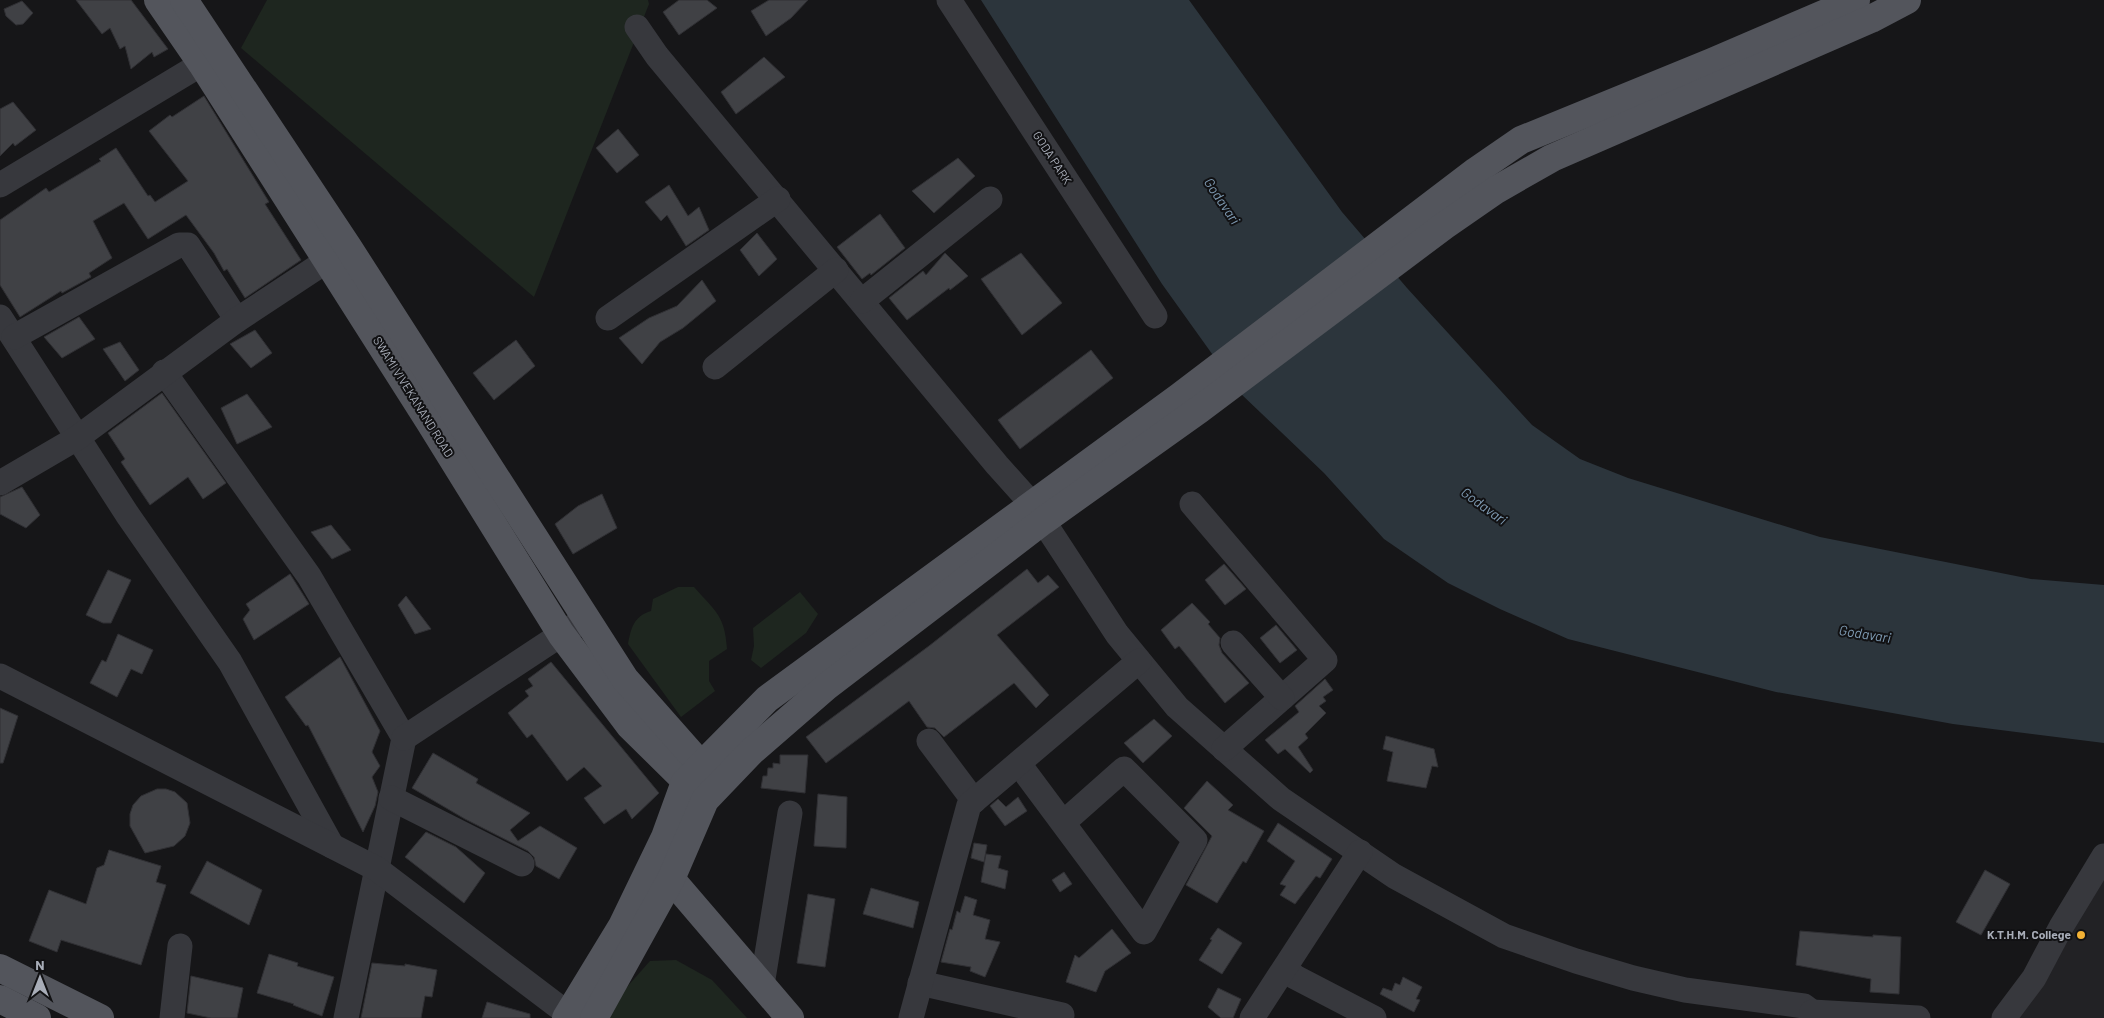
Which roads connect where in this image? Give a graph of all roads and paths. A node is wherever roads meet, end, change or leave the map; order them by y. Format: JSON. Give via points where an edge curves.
{"nodes":[{"id":1,"x":158,"y":0,"type":"edge"},
{"id":2,"x":184,"y":0,"type":"edge"},
{"id":3,"x":949,"y":0,"type":"edge"},
{"id":4,"x":1856,"y":0,"type":"edge"},
{"id":5,"x":1907,"y":0,"type":"edge"},
{"id":6,"x":637,"y":27,"type":"dead end"},
{"id":7,"x":211,"y":58,"type":"junction"},
{"id":8,"x":0,"y":185,"type":"edge"},
{"id":9,"x":778,"y":199,"type":"junction"},
{"id":10,"x":990,"y":199,"type":"dead end"},
{"id":11,"x":338,"y":254,"type":"junction"},
{"id":12,"x":836,"y":270,"type":"junction"},
{"id":13,"x":862,"y":301,"type":"junction"},
{"id":14,"x":1155,"y":316,"type":"dead end"},
{"id":15,"x":0,"y":317,"type":"edge"},
{"id":16,"x":608,"y":318,"type":"dead end"},
{"id":17,"x":237,"y":320,"type":"junction"},
{"id":18,"x":14,"y":337,"type":"junction"},
{"id":19,"x":715,"y":367,"type":"dead end"},
{"id":20,"x":164,"y":372,"type":"junction"},
{"id":21,"x":1189,"y":403,"type":"junction"},
{"id":22,"x":77,"y":438,"type":"junction"},
{"id":23,"x":0,"y":483,"type":"edge"},
{"id":24,"x":1192,"y":504,"type":"dead end"},
{"id":25,"x":1037,"y":512,"type":"junction"},
{"id":26,"x":586,"y":618,"type":"junction"},
{"id":27,"x":561,"y":634,"type":"junction"},
{"id":28,"x":1233,"y":643,"type":"dead end"},
{"id":29,"x":1140,"y":661,"type":"junction"},
{"id":30,"x":0,"y":676,"type":"edge"},
{"id":31,"x":1282,"y":698,"type":"junction"},
{"id":32,"x":404,"y":738,"type":"junction"},
{"id":33,"x":929,"y":741,"type":"dead end"},
{"id":34,"x":1224,"y":749,"type":"junction"},
{"id":35,"x":1018,"y":764,"type":"junction"},
{"id":36,"x":693,"y":774,"type":"junction"},
{"id":37,"x":713,"y":792,"type":"junction"},
{"id":38,"x":392,"y":798,"type":"junction"},
{"id":39,"x":974,"y":801,"type":"junction"},
{"id":40,"x":790,"y":813,"type":"dead end"},
{"id":41,"x":1063,"y":823,"type":"junction"},
{"id":42,"x":332,"y":846,"type":"junction"},
{"id":43,"x":1360,"y":852,"type":"junction"},
{"id":44,"x":2104,"y":856,"type":"edge"},
{"id":45,"x":522,"y":864,"type":"dead end"},
{"id":46,"x":376,"y":869,"type":"junction"},
{"id":47,"x":662,"y":871,"type":"junction"},
{"id":48,"x":180,"y":946,"type":"dead end"},
{"id":49,"x":0,"y":968,"type":"edge"},
{"id":50,"x":1284,"y":968,"type":"junction"},
{"id":51,"x":920,"y":983,"type":"junction"},
{"id":52,"x":762,"y":986,"type":"junction"},
{"id":53,"x":0,"y":999,"type":"edge"},
{"id":54,"x":1813,"y":1015,"type":"edge"},
{"id":55,"x":576,"y":1017,"type":"edge"},
{"id":56,"x":37,"y":1018,"type":"edge"},
{"id":57,"x":100,"y":1018,"type":"edge"},
{"id":58,"x":172,"y":1018,"type":"edge"},
{"id":59,"x":346,"y":1018,"type":"edge"},
{"id":60,"x":790,"y":1018,"type":"edge"},
{"id":61,"x":911,"y":1018,"type":"edge"},
{"id":62,"x":1061,"y":1018,"type":"edge"},
{"id":63,"x":1252,"y":1018,"type":"edge"},
{"id":64,"x":1374,"y":1018,"type":"edge"},
{"id":65,"x":1918,"y":1018,"type":"edge"},
{"id":66,"x":2004,"y":1018,"type":"edge"}],
"edges":[{"from":1,"to":7,"type":"main road","name":"SWAMI VIVEKANAND ROAD"},
{"from":2,"to":7,"type":"main road"},
{"from":3,"to":14,"type":"street","name":"GODA PARK"},
{"from":4,"to":21,"type":"main road","via":[[1521,140],[1476,171]]},
{"from":5,"to":21,"type":"main road","via":[[1871,19],[1552,158],[1496,190]]},
{"from":6,"to":9,"type":"street"},
{"from":7,"to":8,"type":"street"},
{"from":7,"to":11,"type":"main road","name":"SWAMI VIVEKANAND ROAD"},
{"from":9,"to":12,"type":"street"},
{"from":9,"to":16,"type":"street"},
{"from":10,"to":13,"type":"street"},
{"from":11,"to":17,"type":"street"},
{"from":11,"to":26,"type":"main road"},
{"from":11,"to":27,"type":"main road","name":"SWAMI VIVEKANAND ROAD","via":[[429,421]]},
{"from":12,"to":13,"type":"street"},
{"from":12,"to":19,"type":"street"},
{"from":13,"to":25,"type":"street"},
{"from":15,"to":18,"type":"street"},
{"from":17,"to":18,"type":"street","via":[[188,245],[179,245]]},
{"from":17,"to":20,"type":"street"},
{"from":18,"to":22,"type":"street"},
{"from":20,"to":22,"type":"street"},
{"from":20,"to":32,"type":"street","via":[[309,576]]},
{"from":21,"to":25,"type":"main road"},
{"from":22,"to":23,"type":"street"},
{"from":22,"to":42,"type":"street","via":[[230,662]]},
{"from":24,"to":31,"type":"street","via":[[1325,660]]},
{"from":25,"to":29,"type":"street","via":[[1117,634]]},
{"from":25,"to":36,"type":"main road","via":[[767,699]]},
{"from":25,"to":37,"type":"main road","via":[[826,687],[751,752]]},
{"from":26,"to":27,"type":"street"},
{"from":26,"to":36,"type":"main road"},
{"from":27,"to":32,"type":"street"},
{"from":27,"to":36,"type":"main road","name":"SWAMI VIVEKANAND ROAD","via":[[630,726]]},
{"from":28,"to":31,"type":"street"},
{"from":29,"to":34,"type":"street","via":[[1177,707]]},
{"from":29,"to":35,"type":"street"},
{"from":30,"to":42,"type":"street"},
{"from":31,"to":34,"type":"street"},
{"from":32,"to":38,"type":"street"},
{"from":33,"to":39,"type":"street"},
{"from":34,"to":43,"type":"street","via":[[1282,799]]},
{"from":35,"to":39,"type":"street"},
{"from":35,"to":41,"type":"street"},
{"from":36,"to":37,"type":"main road"},
{"from":36,"to":47,"type":"main road","via":[[665,837]]},
{"from":37,"to":47,"type":"main road"},
{"from":38,"to":45,"type":"street"},
{"from":38,"to":46,"type":"street"},
{"from":39,"to":51,"type":"street","via":[[969,805]]},
{"from":40,"to":52,"type":"street"},
{"from":41,"to":41,"type":"street","via":[[1121,900],[1144,932],[1195,840],[1124,769]]},
{"from":42,"to":46,"type":"street"},
{"from":43,"to":50,"type":"street"},
{"from":43,"to":54,"type":"street","via":[[1394,876],[1504,936],[1633,978],[1685,990],[1804,1006]]},
{"from":44,"to":66,"type":"street","via":[[2034,978]]},
{"from":46,"to":55,"type":"street"},
{"from":46,"to":59,"type":"street"},
{"from":47,"to":52,"type":"main road"},
{"from":47,"to":55,"type":"main road","via":[[622,926]]},
{"from":48,"to":58,"type":"street"},
{"from":49,"to":57,"type":"main road"},
{"from":50,"to":63,"type":"street"},
{"from":50,"to":64,"type":"street","via":[[1295,977]]},
{"from":51,"to":61,"type":"street"},
{"from":51,"to":62,"type":"street","via":[[1062,1015]]},
{"from":52,"to":60,"type":"main road"},
{"from":53,"to":56,"type":"main road"},
{"from":54,"to":65,"type":"street"}]}
